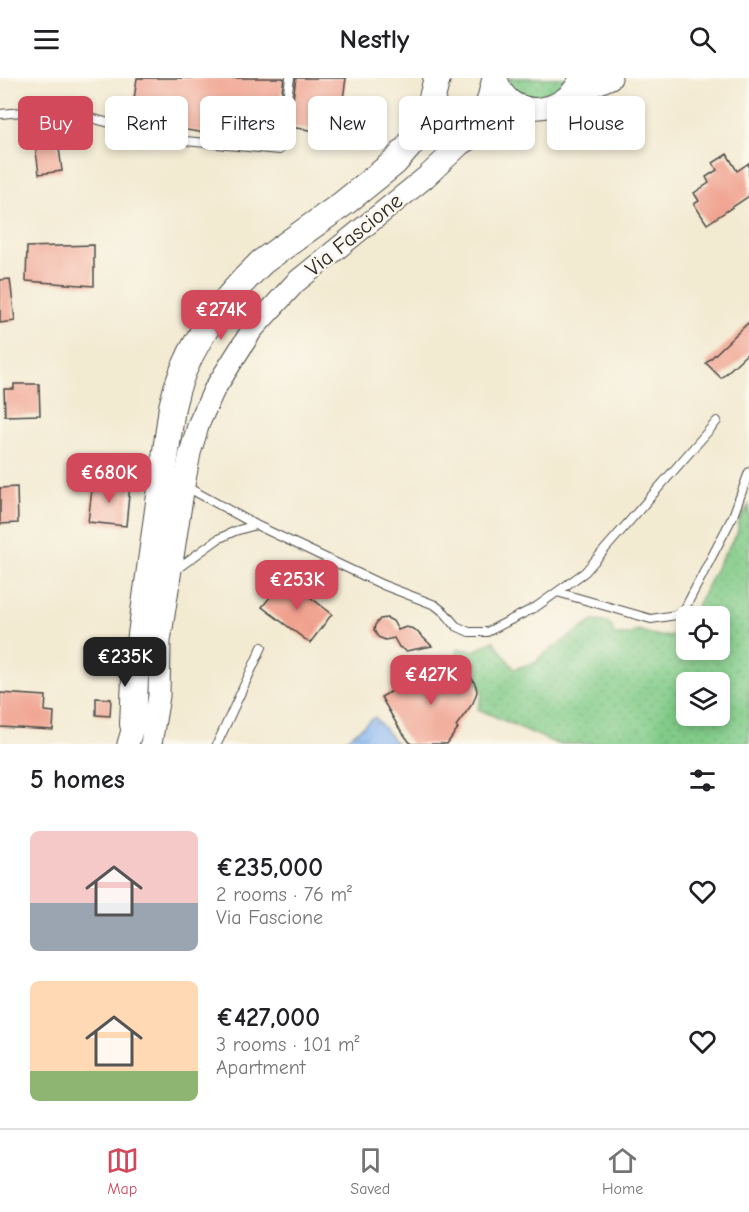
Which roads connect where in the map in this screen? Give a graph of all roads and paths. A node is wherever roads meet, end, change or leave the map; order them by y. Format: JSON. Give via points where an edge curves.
{"nodes":[{"id":1,"x":290,"y":78,"type":"edge"},
{"id":2,"x":437,"y":78,"type":"edge"},
{"id":3,"x":495,"y":78,"type":"edge"},
{"id":4,"x":610,"y":78,"type":"edge"},
{"id":5,"x":575,"y":87,"type":"edge"},
{"id":6,"x":489,"y":96,"type":"edge"},
{"id":7,"x":507,"y":96,"type":"edge"},
{"id":8,"x":535,"y":108,"type":"edge"},
{"id":9,"x":0,"y":114,"type":"edge"},
{"id":10,"x":455,"y":150,"type":"edge"},
{"id":11,"x":717,"y":421,"type":"dead end"},
{"id":12,"x":749,"y":472,"type":"edge"},
{"id":13,"x":184,"y":485,"type":"junction"},
{"id":14,"x":256,"y":525,"type":"junction"},
{"id":15,"x":170,"y":574,"type":"junction"},
{"id":16,"x":557,"y":592,"type":"junction"},
{"id":17,"x":160,"y":641,"type":"junction"},
{"id":18,"x":262,"y":647,"type":"dead end"},
{"id":19,"x":130,"y":734,"type":"edge"},
{"id":20,"x":151,"y":744,"type":"edge"},
{"id":21,"x":217,"y":744,"type":"edge"}],
"edges":[{"from":1,"to":9,"type":"lane","via":[[279,150],[175,140],[56,109]]},
{"from":2,"to":19,"type":"highway","via":[[429,110],[410,146],[369,183],[247,276],[217,310],[188,359],[172,407]]},
{"from":3,"to":6,"type":"main road"},
{"from":3,"to":7,"type":"main road"},
{"from":4,"to":5,"type":"main road"},
{"from":5,"to":8,"type":"main road","name":"Via Fascione","via":[[550,107]]},
{"from":10,"to":13,"type":"main road","name":"Via Fascione","via":[[296,282],[252,330],[214,390],[199,423]]},
{"from":11,"to":16,"type":"lane","via":[[585,572]]},
{"from":12,"to":16,"type":"lane","via":[[733,516],[682,614],[651,619]]},
{"from":13,"to":14,"type":"lane"},
{"from":13,"to":15,"type":"main road","name":"Via Fascione"},
{"from":14,"to":15,"type":"lane","via":[[218,539]]},
{"from":14,"to":16,"type":"lane","via":[[435,605],[468,632],[487,632]]},
{"from":15,"to":17,"type":"main road","name":"Via Fascione"},
{"from":17,"to":19,"type":"main road","name":"Via Fascione"},
{"from":17,"to":20,"type":"main road","name":"Via Fascione","via":[[159,696]]},
{"from":18,"to":21,"type":"lane"}]}
